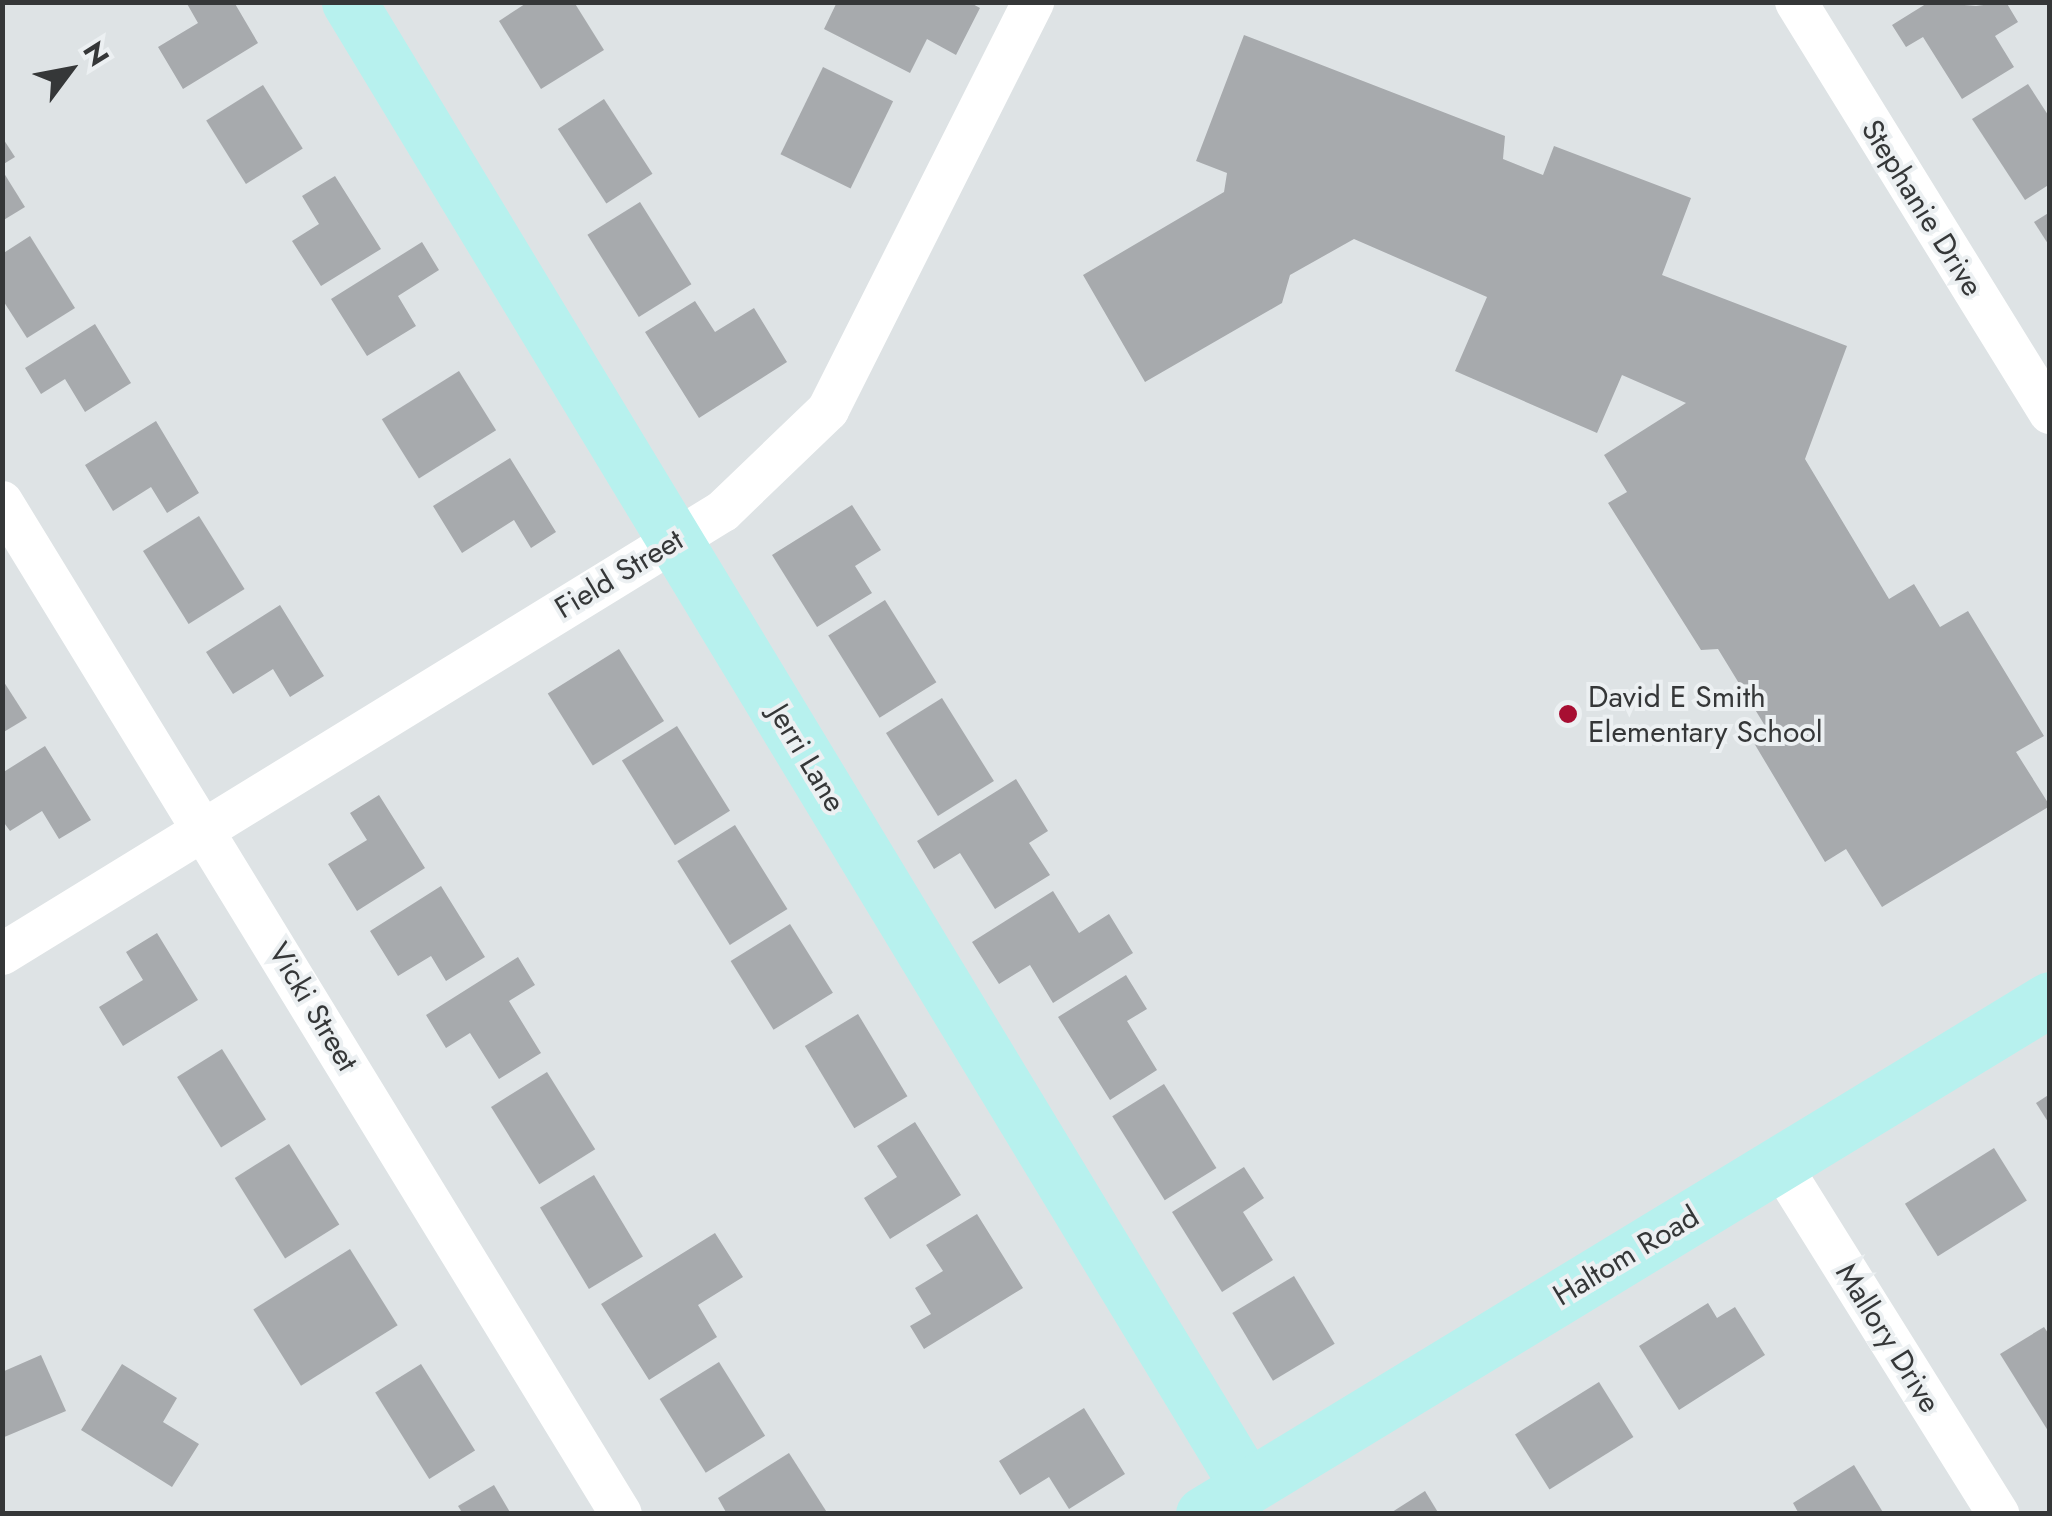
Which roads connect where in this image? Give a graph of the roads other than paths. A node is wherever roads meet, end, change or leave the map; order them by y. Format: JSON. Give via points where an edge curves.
{"nodes":[{"id":1,"x":1033,"y":2,"type":"edge"},
{"id":2,"x":1796,"y":2,"type":"edge"},
{"id":3,"x":367,"y":10,"type":"edge"},
{"id":4,"x":2050,"y":413,"type":"edge"},
{"id":5,"x":2,"y":502,"type":"edge"},
{"id":6,"x":675,"y":540,"type":"junction"},
{"id":7,"x":203,"y":827,"type":"junction"},
{"id":8,"x":2,"y":954,"type":"edge"},
{"id":9,"x":2050,"y":999,"type":"edge"},
{"id":10,"x":1779,"y":1164,"type":"junction"},
{"id":11,"x":1238,"y":1504,"type":"edge"},
{"id":12,"x":621,"y":1514,"type":"edge"},
{"id":13,"x":1998,"y":1514,"type":"edge"}],
"edges":[{"from":1,"to":6,"type":"street","name":"Field Street","via":[[828,410],[723,511]]},
{"from":2,"to":4,"type":"street","name":"Stephanie Drive"},
{"from":3,"to":6,"type":"street","name":"Jerri Lane"},
{"from":5,"to":7,"type":"street","name":"Vicki Street"},
{"from":6,"to":7,"type":"street","name":"Field Street"},
{"from":6,"to":11,"type":"street","name":"Jerri Lane"},
{"from":7,"to":8,"type":"street","name":"Field Street"},
{"from":7,"to":12,"type":"street","name":"Vicki Street"},
{"from":9,"to":10,"type":"street","name":"Haltom Road"},
{"from":10,"to":11,"type":"street","name":"Haltom Road"},
{"from":10,"to":13,"type":"street","name":"Mallory Drive"}]}
